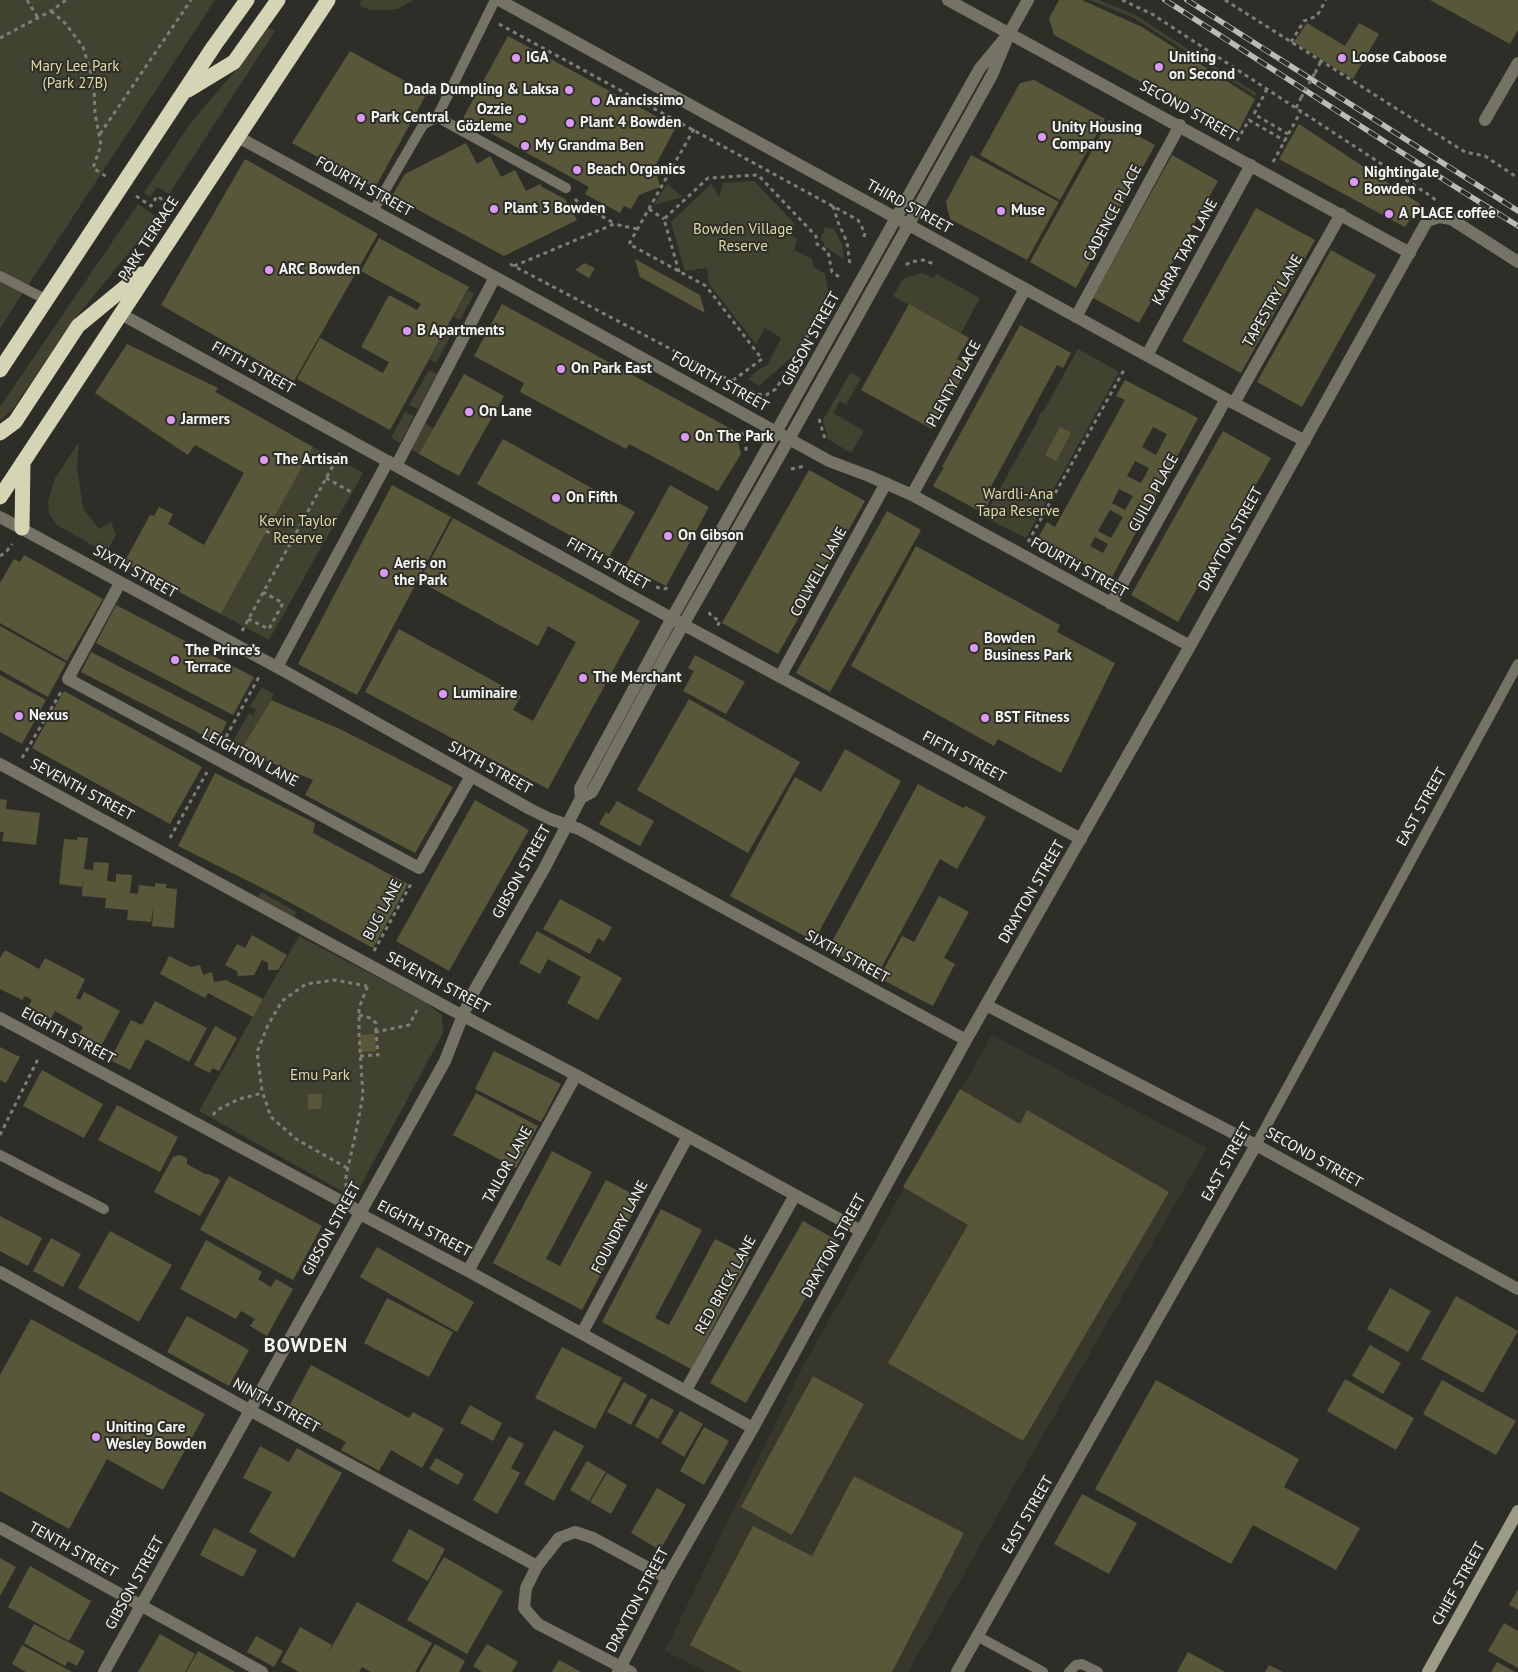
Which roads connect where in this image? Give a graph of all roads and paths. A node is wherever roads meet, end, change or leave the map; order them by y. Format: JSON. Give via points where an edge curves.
{"nodes":[{"id":1,"x":27,"y":0,"type":"edge"},
{"id":2,"x":66,"y":0,"type":"edge"},
{"id":3,"x":191,"y":0,"type":"edge"},
{"id":4,"x":236,"y":0,"type":"edge"},
{"id":5,"x":247,"y":0,"type":"edge"},
{"id":6,"x":278,"y":0,"type":"edge"},
{"id":7,"x":328,"y":0,"type":"edge"},
{"id":8,"x":497,"y":0,"type":"edge"},
{"id":9,"x":948,"y":0,"type":"edge"},
{"id":10,"x":1028,"y":0,"type":"edge"},
{"id":11,"x":1122,"y":0,"type":"edge"},
{"id":12,"x":1226,"y":0,"type":"edge"},
{"id":13,"x":1326,"y":0,"type":"edge"},
{"id":14,"x":51,"y":11,"type":"junction"},
{"id":15,"x":38,"y":18,"type":"junction"},
{"id":16,"x":488,"y":18,"type":"junction"},
{"id":17,"x":1010,"y":32,"type":"junction"},
{"id":18,"x":0,"y":38,"type":"edge"},
{"id":19,"x":1291,"y":42,"type":"junction"},
{"id":20,"x":214,"y":46,"type":"junction"},
{"id":21,"x":1321,"y":61,"type":"junction"},
{"id":22,"x":1518,"y":63,"type":"edge"},
{"id":23,"x":1267,"y":89,"type":"junction"},
{"id":24,"x":185,"y":92,"type":"junction"},
{"id":25,"x":1296,"y":108,"type":"junction"},
{"id":26,"x":1301,"y":111,"type":"junction"},
{"id":27,"x":437,"y":117,"type":"junction"},
{"id":28,"x":1484,"y":120,"type":"dead end"},
{"id":29,"x":1180,"y":125,"type":"junction"},
{"id":30,"x":694,"y":129,"type":"junction"},
{"id":31,"x":1288,"y":134,"type":"junction"},
{"id":32,"x":100,"y":135,"type":"junction"},
{"id":33,"x":238,"y":137,"type":"junction"},
{"id":34,"x":1285,"y":140,"type":"junction"},
{"id":35,"x":1230,"y":153,"type":"junction"},
{"id":36,"x":1276,"y":157,"type":"dead end"},
{"id":37,"x":1252,"y":165,"type":"junction"},
{"id":38,"x":94,"y":168,"type":"dead end"},
{"id":39,"x":1518,"y":178,"type":"edge"},
{"id":40,"x":566,"y":188,"type":"joint"},
{"id":41,"x":157,"y":196,"type":"dead end"},
{"id":42,"x":150,"y":206,"type":"dead end"},
{"id":43,"x":833,"y":206,"type":"junction"},
{"id":44,"x":649,"y":209,"type":"junction"},
{"id":45,"x":374,"y":211,"type":"junction"},
{"id":46,"x":1341,"y":214,"type":"junction"},
{"id":47,"x":1439,"y":216,"type":"junction"},
{"id":48,"x":896,"y":218,"type":"junction"},
{"id":49,"x":664,"y":219,"type":"junction"},
{"id":50,"x":614,"y":224,"type":"junction"},
{"id":51,"x":909,"y":225,"type":"junction"},
{"id":52,"x":637,"y":229,"type":"junction"},
{"id":53,"x":861,"y":246,"type":"dead end"},
{"id":54,"x":1410,"y":252,"type":"junction"},
{"id":55,"x":854,"y":258,"type":"dead end"},
{"id":56,"x":505,"y":262,"type":"dead end"},
{"id":57,"x":1518,"y":262,"type":"edge"},
{"id":58,"x":154,"y":264,"type":"junction"},
{"id":59,"x":934,"y":264,"type":"dead end"},
{"id":60,"x":850,"y":265,"type":"junction"},
{"id":61,"x":514,"y":266,"type":"junction"},
{"id":62,"x":904,"y":266,"type":"dead end"},
{"id":63,"x":680,"y":272,"type":"junction"},
{"id":64,"x":0,"y":276,"type":"edge"},
{"id":65,"x":495,"y":277,"type":"junction"},
{"id":66,"x":842,"y":279,"type":"junction"},
{"id":67,"x":837,"y":287,"type":"dead end"},
{"id":68,"x":1025,"y":289,"type":"junction"},
{"id":69,"x":832,"y":295,"type":"dead end"},
{"id":70,"x":47,"y":300,"type":"junction"},
{"id":71,"x":121,"y":314,"type":"junction"},
{"id":72,"x":1076,"y":317,"type":"junction"},
{"id":73,"x":1147,"y":355,"type":"junction"},
{"id":74,"x":0,"y":370,"type":"edge"},
{"id":75,"x":1124,"y":370,"type":"dead end"},
{"id":76,"x":732,"y":381,"type":"junction"},
{"id":77,"x":1230,"y":401,"type":"junction"},
{"id":78,"x":739,"y":429,"type":"dead end"},
{"id":79,"x":777,"y":432,"type":"junction"},
{"id":80,"x":0,"y":433,"type":"edge"},
{"id":81,"x":789,"y":439,"type":"junction"},
{"id":82,"x":1305,"y":441,"type":"junction"},
{"id":83,"x":342,"y":449,"type":"dead end"},
{"id":84,"x":746,"y":453,"type":"dead end"},
{"id":85,"x":23,"y":462,"type":"junction"},
{"id":86,"x":392,"y":464,"type":"junction"},
{"id":87,"x":809,"y":466,"type":"dead end"},
{"id":88,"x":789,"y":469,"type":"dead end"},
{"id":89,"x":326,"y":478,"type":"junction"},
{"id":90,"x":886,"y":483,"type":"junction"},
{"id":91,"x":356,"y":495,"type":"dead end"},
{"id":92,"x":912,"y":495,"type":"junction"},
{"id":93,"x":0,"y":497,"type":"edge"},
{"id":94,"x":0,"y":517,"type":"edge"},
{"id":95,"x":22,"y":528,"type":"junction"},
{"id":96,"x":266,"y":531,"type":"dead end"},
{"id":97,"x":12,"y":544,"type":"dead end"},
{"id":98,"x":288,"y":544,"type":"junction"},
{"id":99,"x":1026,"y":545,"type":"dead end"},
{"id":100,"x":0,"y":556,"type":"edge"},
{"id":101,"x":120,"y":583,"type":"junction"},
{"id":102,"x":263,"y":592,"type":"junction"},
{"id":103,"x":1111,"y":604,"type":"junction"},
{"id":104,"x":708,"y":609,"type":"dead end"},
{"id":105,"x":672,"y":618,"type":"junction"},
{"id":106,"x":248,"y":619,"type":"junction"},
{"id":107,"x":684,"y":625,"type":"junction"},
{"id":108,"x":269,"y":629,"type":"junction"},
{"id":109,"x":274,"y":632,"type":"dead end"},
{"id":110,"x":711,"y":640,"type":"junction"},
{"id":111,"x":234,"y":644,"type":"junction"},
{"id":112,"x":1190,"y":646,"type":"junction"},
{"id":113,"x":1518,"y":664,"type":"edge"},
{"id":114,"x":277,"y":668,"type":"junction"},
{"id":115,"x":780,"y":677,"type":"junction"},
{"id":116,"x":68,"y":679,"type":"junction"},
{"id":117,"x":0,"y":764,"type":"edge"},
{"id":118,"x":14,"y":772,"type":"junction"},
{"id":119,"x":472,"y":776,"type":"junction"},
{"id":120,"x":580,"y":798,"type":"junction"},
{"id":121,"x":566,"y":825,"type":"junction"},
{"id":122,"x":1081,"y":839,"type":"junction"},
{"id":123,"x":419,"y":868,"type":"junction"},
{"id":124,"x":372,"y":966,"type":"junction"},
{"id":125,"x":367,"y":986,"type":"junction"},
{"id":126,"x":986,"y":1005,"type":"junction"},
{"id":127,"x":419,"y":1006,"type":"dead end"},
{"id":128,"x":359,"y":1015,"type":"junction"},
{"id":129,"x":462,"y":1015,"type":"junction"},
{"id":130,"x":0,"y":1018,"type":"edge"},
{"id":131,"x":376,"y":1032,"type":"junction"},
{"id":132,"x":966,"y":1040,"type":"junction"},
{"id":133,"x":46,"y":1043,"type":"junction"},
{"id":134,"x":360,"y":1056,"type":"junction"},
{"id":135,"x":576,"y":1074,"type":"junction"},
{"id":136,"x":263,"y":1094,"type":"junction"},
{"id":137,"x":202,"y":1126,"type":"junction"},
{"id":138,"x":0,"y":1135,"type":"edge"},
{"id":139,"x":688,"y":1136,"type":"junction"},
{"id":140,"x":1256,"y":1144,"type":"junction"},
{"id":141,"x":0,"y":1155,"type":"edge"},
{"id":142,"x":348,"y":1168,"type":"junction"},
{"id":143,"x":795,"y":1196,"type":"junction"},
{"id":144,"x":343,"y":1202,"type":"junction"},
{"id":145,"x":104,"y":1209,"type":"dead end"},
{"id":146,"x":360,"y":1214,"type":"junction"},
{"id":147,"x":861,"y":1231,"type":"junction"},
{"id":148,"x":468,"y":1271,"type":"junction"},
{"id":149,"x":0,"y":1272,"type":"edge"},
{"id":150,"x":1518,"y":1289,"type":"edge"},
{"id":151,"x":582,"y":1333,"type":"junction"},
{"id":152,"x":686,"y":1390,"type":"junction"},
{"id":153,"x":250,"y":1410,"type":"junction"},
{"id":154,"x":753,"y":1428,"type":"junction"},
{"id":155,"x":1518,"y":1511,"type":"edge"},
{"id":156,"x":0,"y":1528,"type":"edge"},
{"id":157,"x":537,"y":1566,"type":"junction"},
{"id":158,"x":667,"y":1578,"type":"junction"},
{"id":159,"x":141,"y":1606,"type":"junction"},
{"id":160,"x":978,"y":1636,"type":"junction"},
{"id":161,"x":623,"y":1670,"type":"edge"},
{"id":162,"x":104,"y":1672,"type":"edge"},
{"id":163,"x":262,"y":1672,"type":"edge"},
{"id":164,"x":957,"y":1672,"type":"edge"},
{"id":165,"x":1043,"y":1672,"type":"edge"},
{"id":166,"x":1069,"y":1672,"type":"edge"},
{"id":167,"x":1098,"y":1672,"type":"edge"},
{"id":168,"x":1428,"y":1672,"type":"edge"}],
"edges":[{"from":1,"to":15,"type":"path"},
{"from":2,"to":14,"type":"path"},
{"from":3,"to":32,"type":"path"},
{"from":4,"to":20,"type":"highway"},
{"from":5,"to":20,"type":"highway"},
{"from":6,"to":24,"type":"highway","via":[[234,62]]},
{"from":7,"to":33,"type":"highway","name":"PARK TERRACE"},
{"from":8,"to":16,"type":"lane"},
{"from":8,"to":48,"type":"street","name":"THIRD STREET"},
{"from":9,"to":17,"type":"street","name":"SECOND STREET"},
{"from":10,"to":17,"type":"street","name":"GIBSON STREET"},
{"from":11,"to":23,"type":"path","via":[[1152,14]]},
{"from":12,"to":19,"type":"path"},
{"from":13,"to":19,"type":"path","via":[[1317,16],[1304,20]]},
{"from":14,"to":15,"type":"path"},
{"from":14,"to":32,"type":"path","via":[[83,47],[94,83]]},
{"from":15,"to":18,"type":"path"},
{"from":16,"to":27,"type":"lane"},
{"from":16,"to":30,"type":"path"},
{"from":17,"to":29,"type":"street","name":"SECOND STREET"},
{"from":17,"to":48,"type":"street","name":"GIBSON STREET","via":[[980,68]]},
{"from":17,"to":51,"type":"street","name":"GIBSON STREET","via":[[992,75]]},
{"from":19,"to":21,"type":"path"},
{"from":20,"to":24,"type":"highway"},
{"from":21,"to":25,"type":"path","bridge":true},
{"from":21,"to":39,"type":"path","via":[[1465,152],[1485,156]]},
{"from":22,"to":28,"type":"street"},
{"from":23,"to":25,"type":"path"},
{"from":23,"to":31,"type":"path","via":[[1254,114]]},
{"from":24,"to":70,"type":"highway"},
{"from":25,"to":26,"type":"path"},
{"from":26,"to":31,"type":"path"},
{"from":26,"to":47,"type":"path","via":[[1435,199]]},
{"from":27,"to":40,"type":"lane"},
{"from":27,"to":45,"type":"lane","via":[[423,125]]},
{"from":29,"to":35,"type":"street","name":"SECOND STREET"},
{"from":29,"to":72,"type":"street","name":"CADENCE PLACE"},
{"from":30,"to":43,"type":"path"},
{"from":30,"to":44,"type":"path"},
{"from":31,"to":34,"type":"path"},
{"from":32,"to":38,"type":"path"},
{"from":33,"to":45,"type":"street","name":"FOURTH STREET"},
{"from":33,"to":58,"type":"highway","name":"PARK TERRACE"},
{"from":34,"to":35,"type":"path","via":[[1249,120]]},
{"from":34,"to":36,"type":"path"},
{"from":35,"to":37,"type":"street","name":"SECOND STREET"},
{"from":37,"to":46,"type":"street","name":"SECOND STREET"},
{"from":37,"to":73,"type":"street","name":"KARRA TAPA LANE"},
{"from":40,"to":50,"type":"path","via":[[581,205]]},
{"from":41,"to":42,"type":"path"},
{"from":43,"to":53,"type":"path","via":[[858,220],[865,234]]},
{"from":43,"to":60,"type":"path","via":[[847,242]]},
{"from":44,"to":49,"type":"path"},
{"from":44,"to":52,"type":"path"},
{"from":45,"to":65,"type":"street","name":"FOURTH STREET"},
{"from":46,"to":54,"type":"street","name":"SECOND STREET"},
{"from":46,"to":77,"type":"street","name":"TAPESTRY LANE"},
{"from":47,"to":54,"type":"street","name":"DRAYTON STREET","via":[[1427,221]]},
{"from":47,"to":57,"type":"street","via":[[1451,219]]},
{"from":48,"to":51,"type":"street","name":"THIRD STREET"},
{"from":48,"to":79,"type":"street","name":"GIBSON STREET"},
{"from":49,"to":63,"type":"path"},
{"from":49,"to":66,"type":"path","via":[[708,178],[758,174],[816,236],[817,244],[828,252],[832,272]]},
{"from":50,"to":52,"type":"path"},
{"from":50,"to":61,"type":"path"},
{"from":51,"to":68,"type":"street","name":"THIRD STREET"},
{"from":51,"to":81,"type":"street","name":"GIBSON STREET"},
{"from":52,"to":63,"type":"path","via":[[629,244]]},
{"from":54,"to":82,"type":"street","name":"DRAYTON STREET"},
{"from":55,"to":60,"type":"path"},
{"from":56,"to":61,"type":"path"},
{"from":58,"to":71,"type":"highway","name":"PARK TERRACE"},
{"from":58,"to":80,"type":"highway","via":[[78,326],[15,422]]},
{"from":59,"to":62,"type":"path","via":[[923,260]]},
{"from":60,"to":66,"type":"path"},
{"from":61,"to":76,"type":"path"},
{"from":63,"to":76,"type":"path","via":[[706,286],[762,359]]},
{"from":64,"to":70,"type":"lane"},
{"from":65,"to":79,"type":"street","name":"FOURTH STREET"},
{"from":65,"to":86,"type":"street"},
{"from":66,"to":67,"type":"path"},
{"from":68,"to":72,"type":"street","name":"THIRD STREET"},
{"from":68,"to":92,"type":"street","name":"PLENTY PLACE"},
{"from":69,"to":76,"type":"path","via":[[776,389],[766,395],[756,394]]},
{"from":70,"to":74,"type":"highway"},
{"from":71,"to":85,"type":"highway","name":"PARK TERRACE"},
{"from":71,"to":86,"type":"street","name":"FIFTH STREET"},
{"from":72,"to":73,"type":"street","name":"THIRD STREET"},
{"from":73,"to":77,"type":"street","name":"THIRD STREET"},
{"from":75,"to":99,"type":"path"},
{"from":77,"to":82,"type":"street","name":"THIRD STREET"},
{"from":77,"to":103,"type":"street","name":"GUILD PLACE"},
{"from":78,"to":84,"type":"path","via":[[746,441]]},
{"from":79,"to":81,"type":"street","name":"FOURTH STREET"},
{"from":79,"to":105,"type":"street","name":"GIBSON STREET"},
{"from":81,"to":90,"type":"street","name":"FOURTH STREET","via":[[828,461]]},
{"from":81,"to":107,"type":"street","name":"GIBSON STREET"},
{"from":82,"to":112,"type":"street","name":"DRAYTON STREET"},
{"from":83,"to":89,"type":"path"},
{"from":85,"to":93,"type":"highway","name":"PARK TERRACE"},
{"from":85,"to":95,"type":"highway"},
{"from":86,"to":105,"type":"street","name":"FIFTH STREET"},
{"from":86,"to":114,"type":"street"},
{"from":87,"to":88,"type":"path"},
{"from":89,"to":91,"type":"path"},
{"from":89,"to":98,"type":"path"},
{"from":90,"to":92,"type":"street","name":"FOURTH STREET"},
{"from":90,"to":115,"type":"street","name":"COLWELL LANE"},
{"from":92,"to":103,"type":"street","name":"FOURTH STREET"},
{"from":94,"to":95,"type":"street","name":"SIXTH STREET"},
{"from":95,"to":101,"type":"street","name":"SIXTH STREET"},
{"from":96,"to":98,"type":"path"},
{"from":97,"to":100,"type":"path"},
{"from":98,"to":102,"type":"path"},
{"from":101,"to":111,"type":"street","name":"SIXTH STREET"},
{"from":101,"to":116,"type":"street"},
{"from":102,"to":106,"type":"path"},
{"from":102,"to":108,"type":"path","via":[[284,603]]},
{"from":103,"to":112,"type":"street","name":"FOURTH STREET"},
{"from":104,"to":110,"type":"path","via":[[711,616],[720,621]]},
{"from":105,"to":107,"type":"street","name":"FIFTH STREET"},
{"from":105,"to":120,"type":"street","name":"GIBSON STREET","via":[[580,788]]},
{"from":106,"to":108,"type":"path"},
{"from":106,"to":111,"type":"path"},
{"from":107,"to":110,"type":"street","name":"FIFTH STREET"},
{"from":107,"to":120,"type":"street","name":"GIBSON STREET","via":[[592,792]]},
{"from":108,"to":109,"type":"path"},
{"from":110,"to":115,"type":"street","name":"FIFTH STREET"},
{"from":111,"to":114,"type":"street","name":"SIXTH STREET"},
{"from":112,"to":122,"type":"street","name":"DRAYTON STREET"},
{"from":113,"to":140,"type":"lane","name":"EAST STREET"},
{"from":114,"to":119,"type":"street","name":"SIXTH STREET"},
{"from":115,"to":122,"type":"street","name":"FIFTH STREET"},
{"from":116,"to":118,"type":"path"},
{"from":116,"to":123,"type":"street","name":"LEIGHTON LANE"},
{"from":117,"to":118,"type":"street","name":"SEVENTH STREET"},
{"from":118,"to":124,"type":"street","name":"SEVENTH STREET"},
{"from":119,"to":121,"type":"street","name":"SIXTH STREET","via":[[537,813]]},
{"from":119,"to":123,"type":"street"},
{"from":120,"to":121,"type":"street","name":"GIBSON STREET"},
{"from":121,"to":129,"type":"street","name":"GIBSON STREET"},
{"from":121,"to":132,"type":"street","name":"SIXTH STREET","via":[[579,829]]},
{"from":122,"to":126,"type":"street","name":"DRAYTON STREET"},
{"from":123,"to":124,"type":"path","name":"BUG LANE"},
{"from":124,"to":125,"type":"path","name":"BUG LANE"},
{"from":124,"to":129,"type":"street","name":"SEVENTH STREET"},
{"from":125,"to":128,"type":"path","name":"BUG LANE"},
{"from":125,"to":136,"type":"path","via":[[335,980],[306,984],[282,1001],[257,1052]]},
{"from":126,"to":132,"type":"street","name":"DRAYTON STREET"},
{"from":126,"to":140,"type":"street","name":"SECOND STREET"},
{"from":127,"to":131,"type":"path","via":[[410,1025]]},
{"from":128,"to":131,"type":"path","via":[[376,1023]]},
{"from":128,"to":134,"type":"path","name":"BUG LANE"},
{"from":129,"to":135,"type":"street","name":"SEVENTH STREET"},
{"from":129,"to":146,"type":"street","name":"GIBSON STREET","via":[[446,1061]]},
{"from":130,"to":133,"type":"street","name":"EIGHTH STREET"},
{"from":131,"to":134,"type":"path","via":[[378,1055]]},
{"from":132,"to":147,"type":"street","name":"DRAYTON STREET"},
{"from":133,"to":137,"type":"street","name":"EIGHTH STREET"},
{"from":133,"to":138,"type":"path"},
{"from":134,"to":142,"type":"path","name":"BUG LANE","via":[[363,1095]]},
{"from":135,"to":139,"type":"street","name":"SEVENTH STREET"},
{"from":135,"to":148,"type":"street","name":"TAILOR LANE"},
{"from":136,"to":137,"type":"path","via":[[239,1099],[216,1110]]},
{"from":136,"to":142,"type":"path","via":[[271,1118],[296,1139]]},
{"from":137,"to":144,"type":"street","name":"EIGHTH STREET"},
{"from":139,"to":143,"type":"street","name":"SEVENTH STREET"},
{"from":139,"to":151,"type":"street","name":"FOUNDRY LANE"},
{"from":140,"to":150,"type":"street","name":"SECOND STREET"},
{"from":140,"to":160,"type":"street","name":"EAST STREET"},
{"from":141,"to":145,"type":"lane"},
{"from":142,"to":144,"type":"path","name":"BUG LANE"},
{"from":143,"to":147,"type":"street","name":"SEVENTH STREET"},
{"from":143,"to":152,"type":"street","name":"RED BRICK LANE"},
{"from":144,"to":146,"type":"street","name":"EIGHTH STREET"},
{"from":146,"to":148,"type":"street","name":"EIGHTH STREET"},
{"from":146,"to":153,"type":"street","name":"GIBSON STREET"},
{"from":147,"to":154,"type":"street","name":"DRAYTON STREET"},
{"from":148,"to":151,"type":"street","name":"EIGHTH STREET"},
{"from":149,"to":153,"type":"street","name":"NINTH STREET"},
{"from":151,"to":152,"type":"street","name":"EIGHTH STREET"},
{"from":152,"to":154,"type":"street","name":"EIGHTH STREET"},
{"from":153,"to":157,"type":"street","name":"NINTH STREET"},
{"from":153,"to":159,"type":"street","name":"GIBSON STREET"},
{"from":154,"to":158,"type":"street","name":"DRAYTON STREET"},
{"from":155,"to":168,"type":"street","name":"CHIEF STREET"},
{"from":156,"to":159,"type":"street","name":"TENTH STREET"},
{"from":157,"to":158,"type":"street","via":[[559,1538],[575,1532]]},
{"from":157,"to":161,"type":"street","via":[[526,1588],[524,1608],[538,1624]]},
{"from":158,"to":161,"type":"street","name":"DRAYTON STREET"},
{"from":159,"to":162,"type":"street","name":"GIBSON STREET"},
{"from":159,"to":163,"type":"street","name":"TENTH STREET"},
{"from":160,"to":164,"type":"street","name":"EAST STREET"},
{"from":160,"to":165,"type":"lane"},
{"from":166,"to":167,"type":"lane","via":[[1076,1664]]}]}
